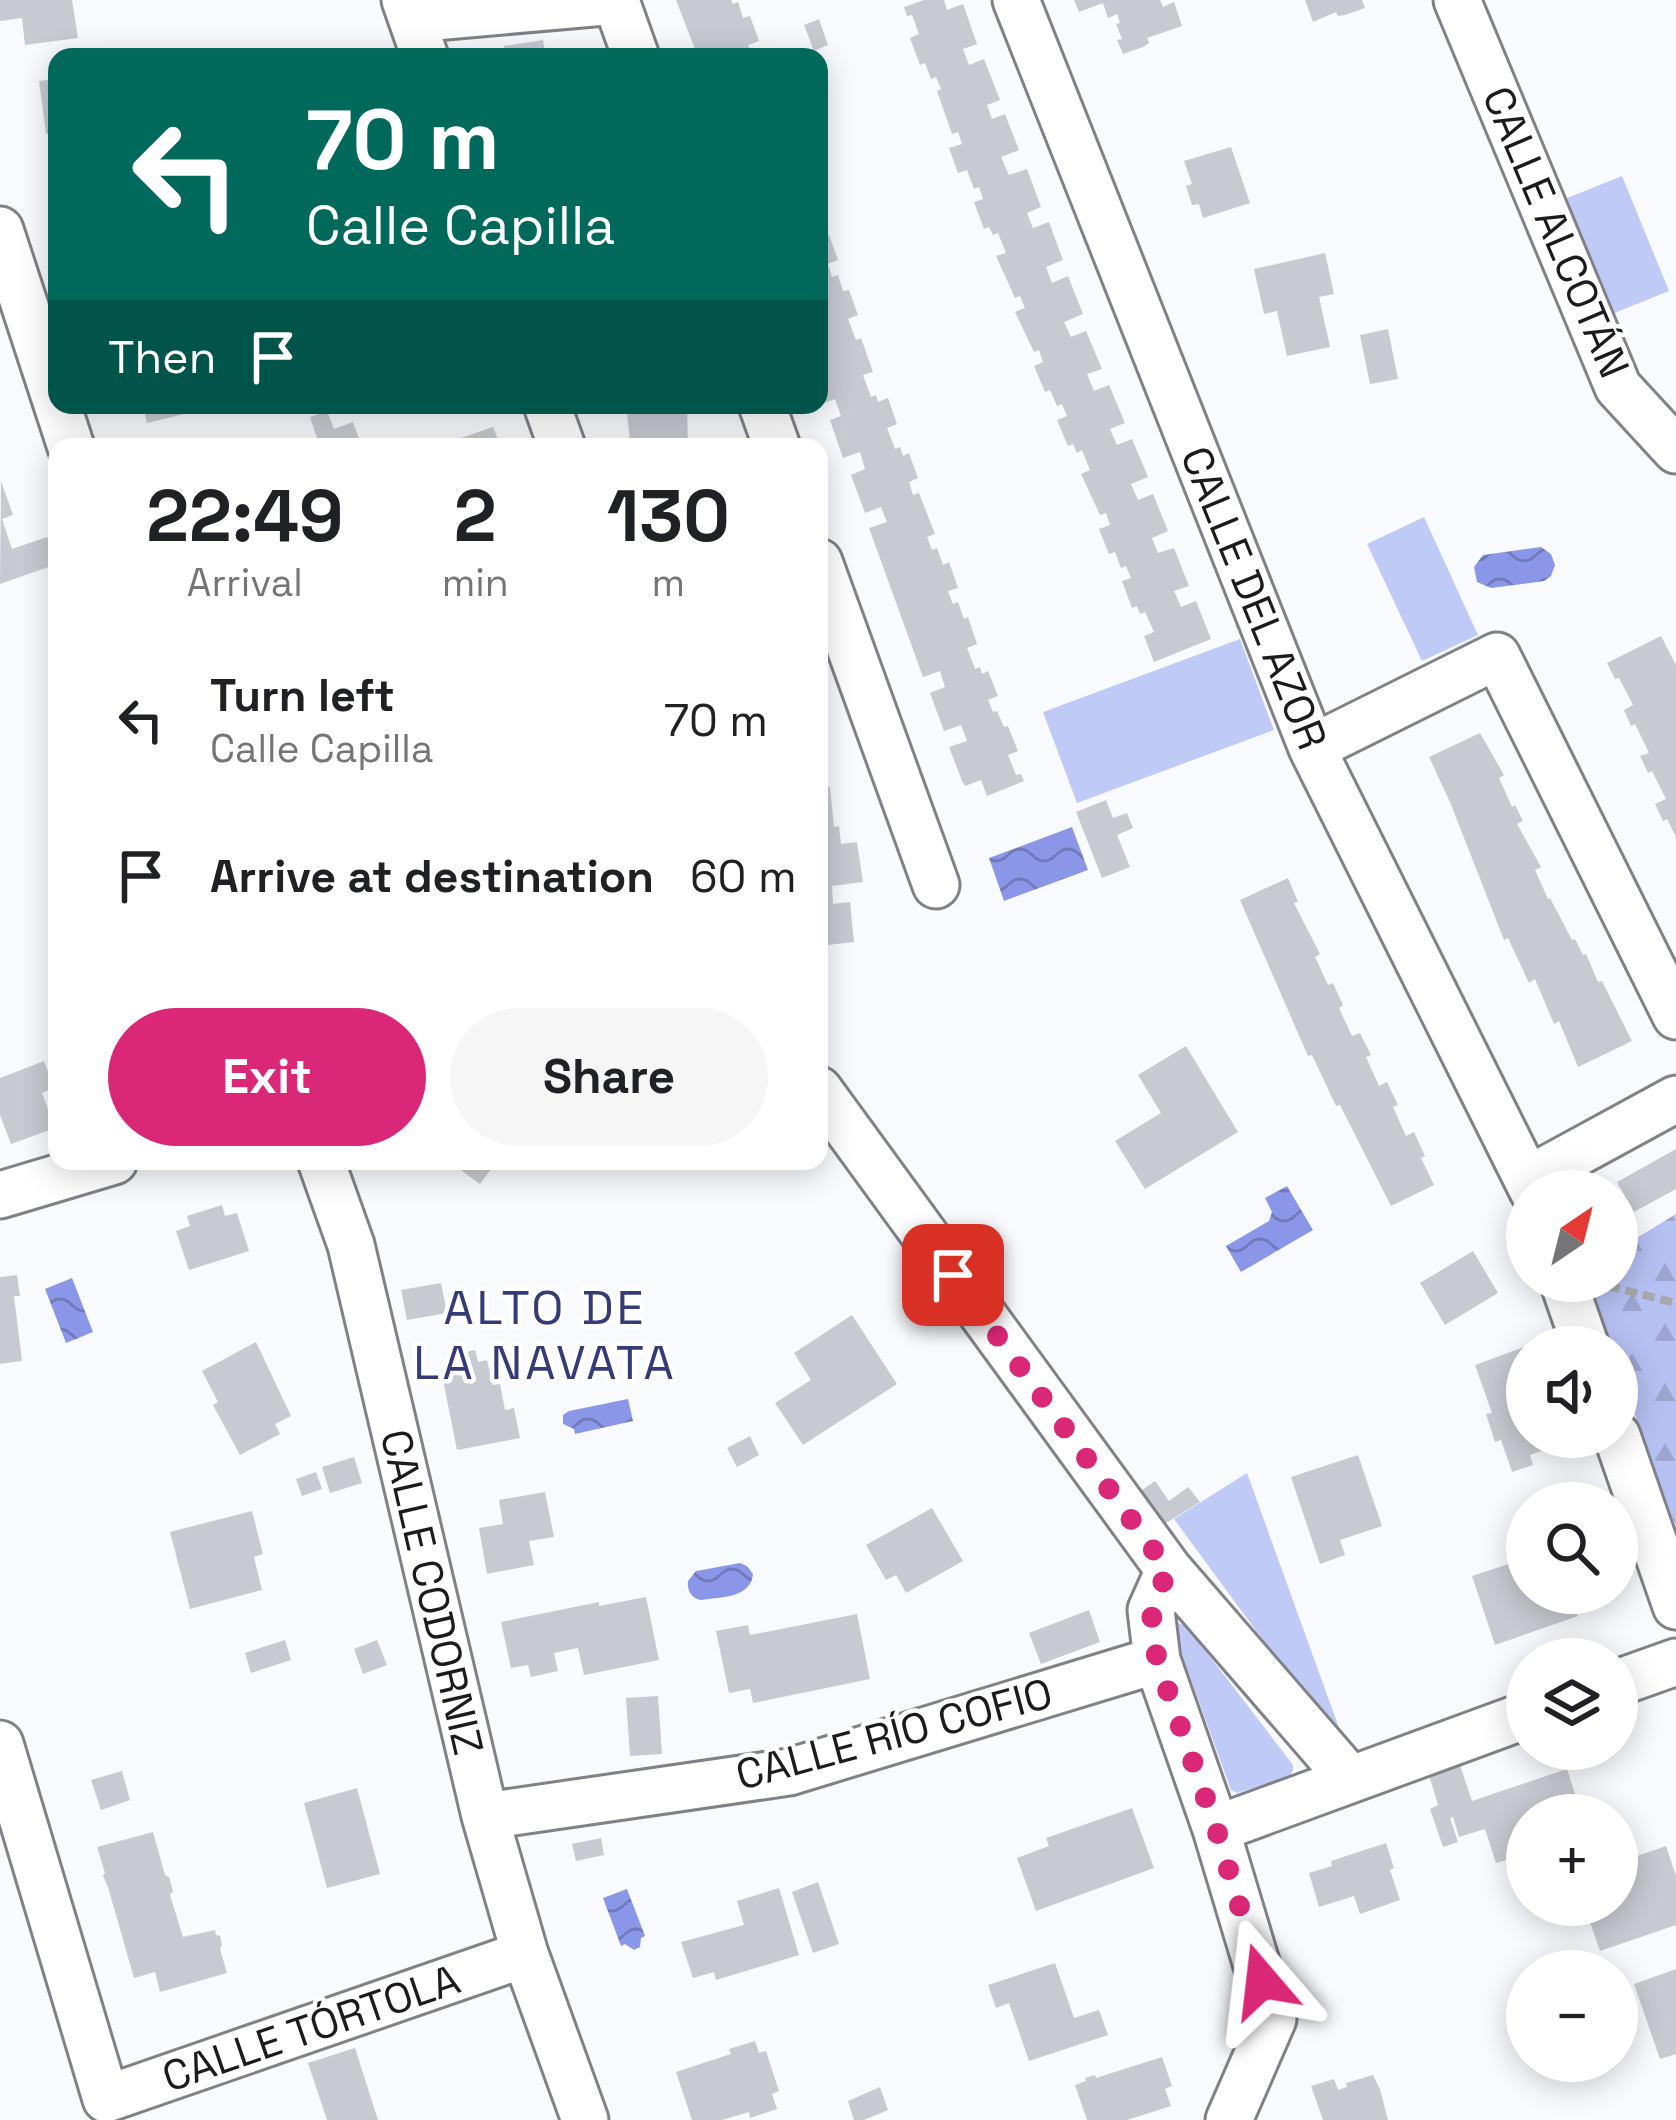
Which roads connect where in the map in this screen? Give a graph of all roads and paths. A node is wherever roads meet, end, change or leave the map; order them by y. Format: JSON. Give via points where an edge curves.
{"nodes":[{"id":1,"x":1016,"y":0,"type":"edge"},
{"id":2,"x":1457,"y":0,"type":"edge"},
{"id":3,"x":414,"y":25,"type":"edge"},
{"id":4,"x":633,"y":48,"type":"edge"},
{"id":5,"x":0,"y":230,"type":"edge"},
{"id":6,"x":20,"y":366,"type":"edge"},
{"id":7,"x":48,"y":410,"type":"edge"},
{"id":8,"x":1676,"y":450,"type":"edge"},
{"id":9,"x":828,"y":587,"type":"edge"},
{"id":10,"x":1312,"y":748,"type":"junction"},
{"id":11,"x":936,"y":885,"type":"dead end"},
{"id":12,"x":1676,"y":1016,"type":"edge"},
{"id":13,"x":1676,"y":1099,"type":"edge"},
{"id":14,"x":828,"y":1102,"type":"edge"},
{"id":15,"x":84,"y":1170,"type":"edge"},
{"id":16,"x":324,"y":1170,"type":"edge"},
{"id":17,"x":1523,"y":1170,"type":"edge"},
{"id":18,"x":1556,"y":1170,"type":"edge"},
{"id":19,"x":0,"y":1195,"type":"edge"},
{"id":20,"x":1638,"y":1294,"type":"edge"},
{"id":21,"x":1676,"y":1304,"type":"edge"},
{"id":22,"x":1625,"y":1458,"type":"edge"},
{"id":23,"x":1168,"y":1570,"type":"junction"},
{"id":24,"x":1676,"y":1606,"type":"edge"},
{"id":25,"x":1157,"y":1660,"type":"junction"},
{"id":26,"x":1676,"y":1662,"type":"edge"},
{"id":27,"x":1638,"y":1676,"type":"edge"},
{"id":28,"x":1506,"y":1723,"type":"edge"},
{"id":29,"x":0,"y":1744,"type":"edge"},
{"id":30,"x":1351,"y":1779,"type":"junction"},
{"id":31,"x":485,"y":1816,"type":"junction"},
{"id":32,"x":1216,"y":1828,"type":"junction"},
{"id":33,"x":526,"y":1954,"type":"junction"},
{"id":34,"x":585,"y":2120,"type":"edge"},
{"id":35,"x":1229,"y":2120,"type":"edge"}],
"edges":[{"from":1,"to":10,"type":"street","name":"CALLE DEL AZOR"},
{"from":2,"to":8,"type":"street","name":"CALLE ALCOTÁN","via":[[1618,387]]},
{"from":3,"to":4,"type":"street","via":[[616,1]]},
{"from":5,"to":6,"type":"street"},
{"from":6,"to":7,"type":"street"},
{"from":9,"to":11,"type":"street"},
{"from":10,"to":12,"type":"street","via":[[1497,656]]},
{"from":10,"to":17,"type":"street","name":"CALLE DEL AZOR"},
{"from":13,"to":18,"type":"street"},
{"from":14,"to":23,"type":"street"},
{"from":15,"to":19,"type":"street"},
{"from":16,"to":31,"type":"street","name":"CALLE CODORNIZ","via":[[351,1245]]},
{"from":20,"to":21,"type":"path"},
{"from":22,"to":24,"type":"street"},
{"from":23,"to":25,"type":"street","via":[[1151,1610]]},
{"from":23,"to":30,"type":"street"},
{"from":25,"to":31,"type":"street","name":"CALLE RÍO COFIO","via":[[789,1772]]},
{"from":25,"to":32,"type":"street"},
{"from":26,"to":27,"type":"street"},
{"from":28,"to":30,"type":"street"},
{"from":29,"to":33,"type":"street","name":"CALLE TÓRTOLA","via":[[106,2099]]},
{"from":30,"to":32,"type":"street"},
{"from":31,"to":33,"type":"street","name":"CALLE CODORNIZ"},
{"from":32,"to":35,"type":"street","via":[[1273,2019]]},
{"from":33,"to":34,"type":"street","name":"CALLE CODORNIZ"}]}
